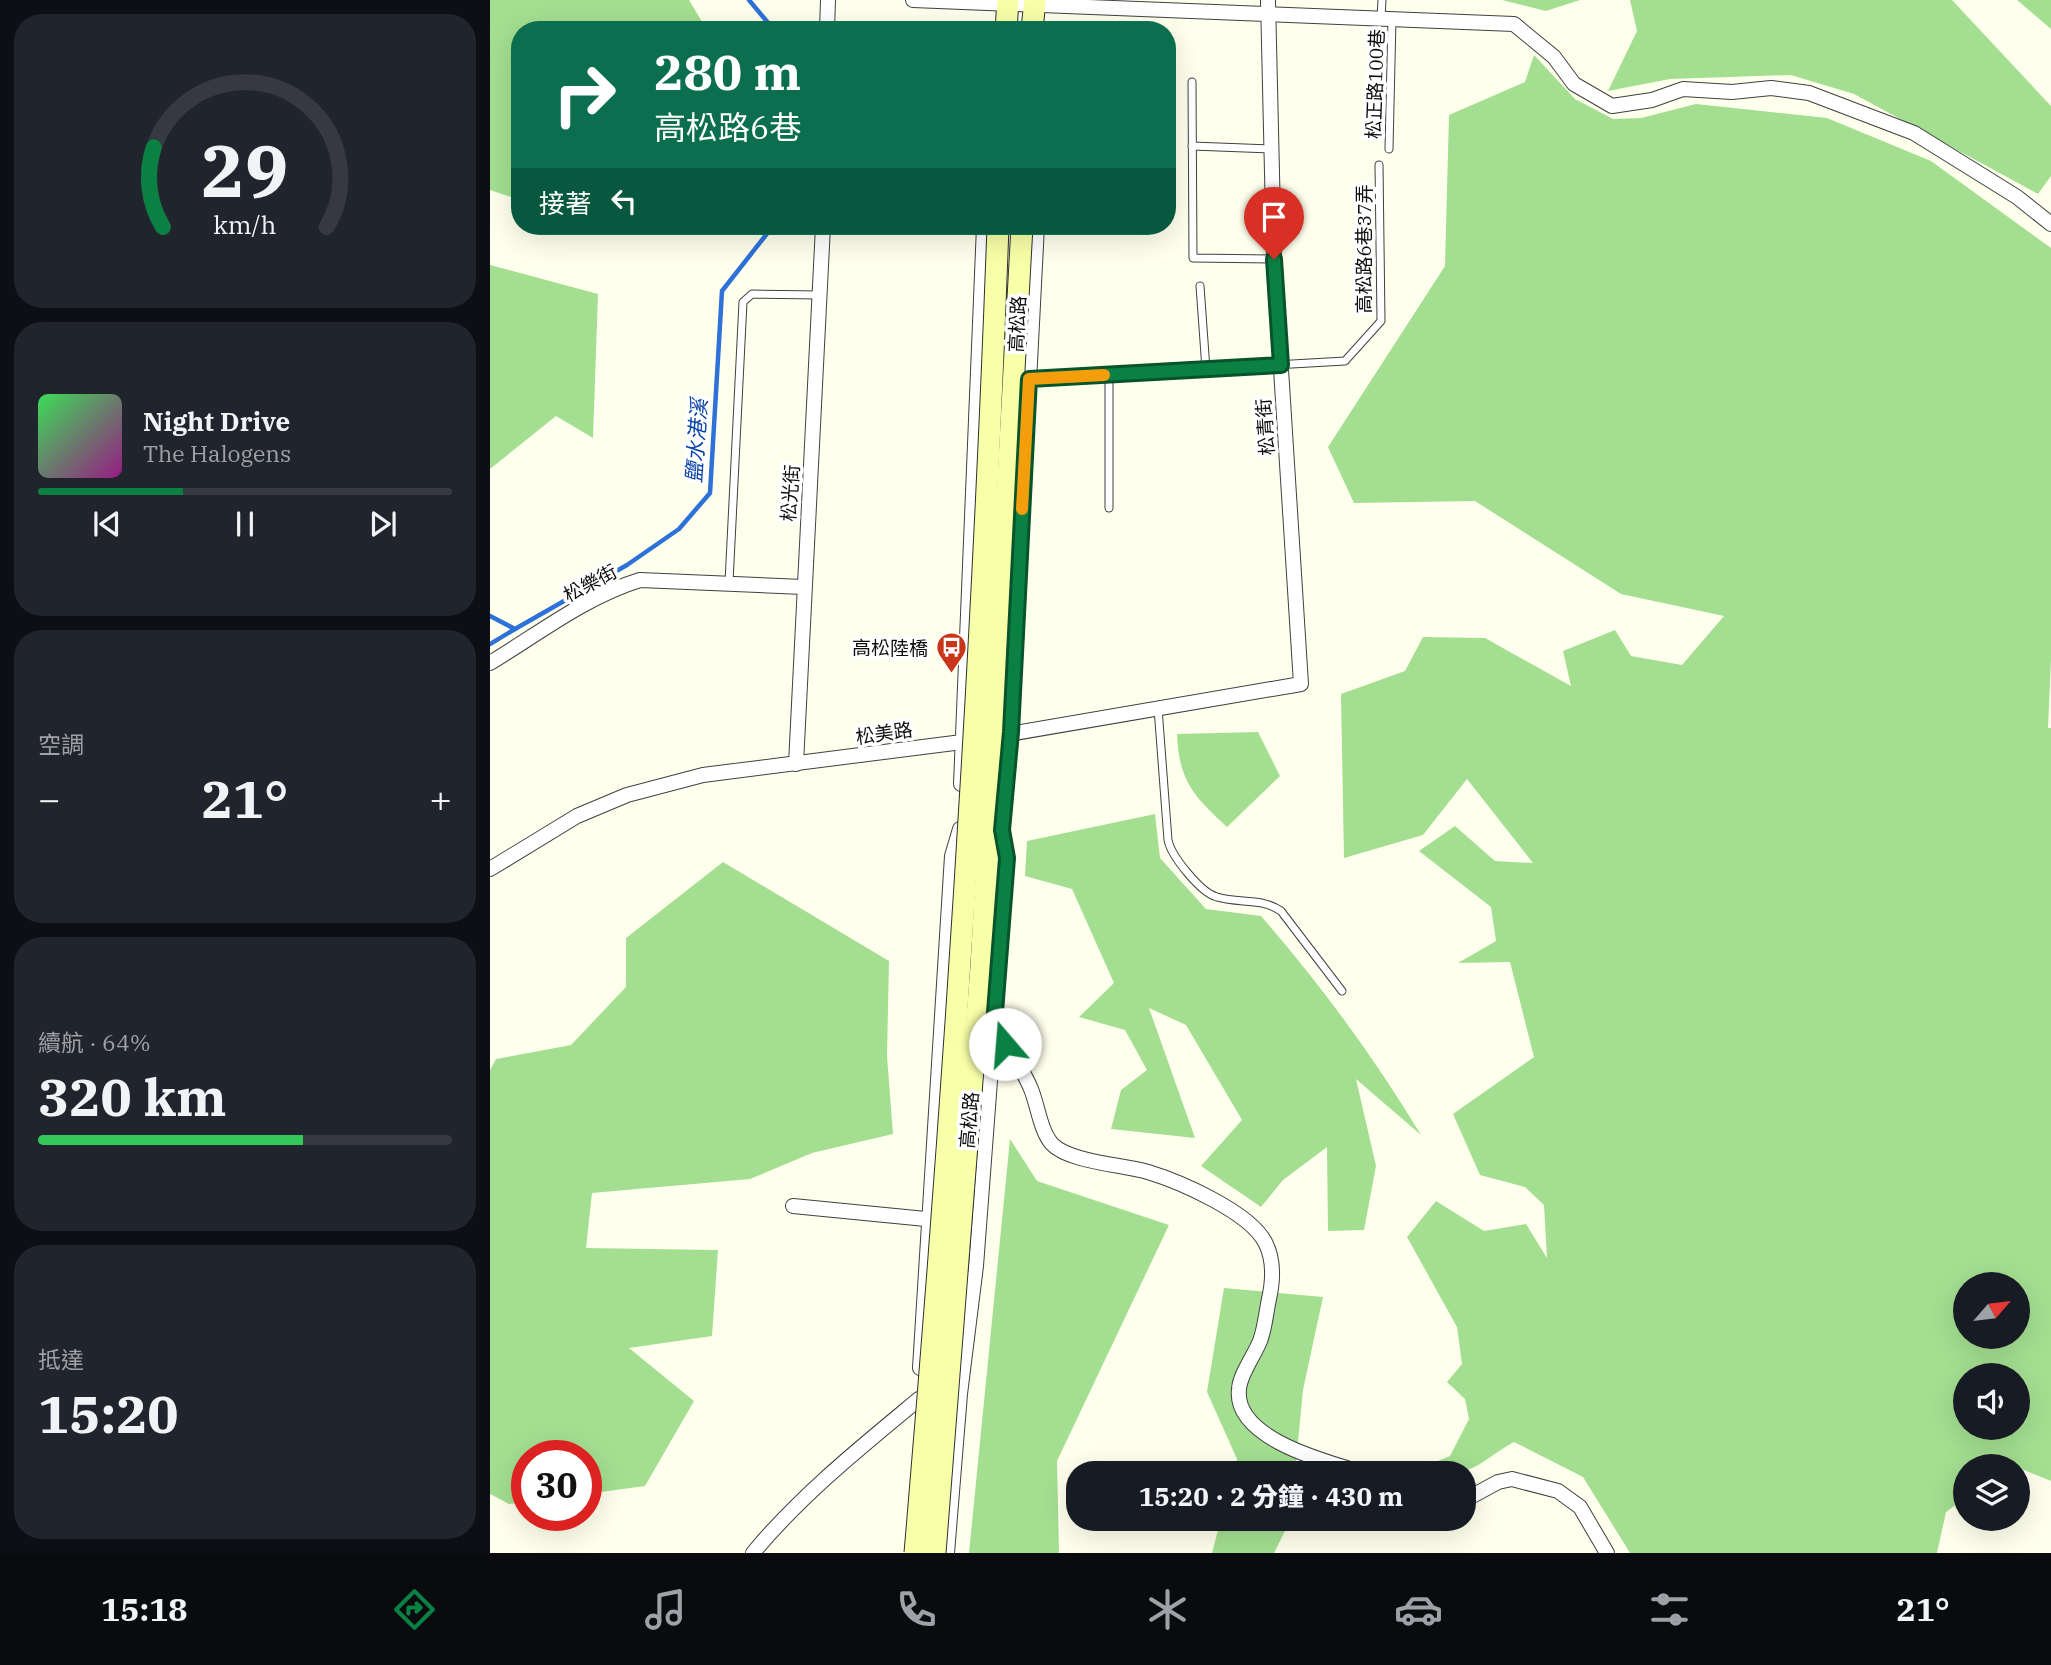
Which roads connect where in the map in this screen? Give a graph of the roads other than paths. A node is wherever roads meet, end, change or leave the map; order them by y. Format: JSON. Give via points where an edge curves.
{"nodes":[{"id":1,"x":828,"y":0,"type":"edge"},
{"id":2,"x":913,"y":0,"type":"edge"},
{"id":3,"x":1382,"y":0,"type":"edge"},
{"id":4,"x":1008,"y":2,"type":"edge"},
{"id":5,"x":1035,"y":3,"type":"edge"},
{"id":6,"x":1268,"y":7,"type":"edge"},
{"id":7,"x":1387,"y":19,"type":"junction"},
{"id":8,"x":827,"y":21,"type":"edge"},
{"id":9,"x":1002,"y":21,"type":"edge"},
{"id":10,"x":1007,"y":21,"type":"edge"},
{"id":11,"x":1033,"y":21,"type":"edge"},
{"id":12,"x":1038,"y":21,"type":"edge"},
{"id":13,"x":1192,"y":82,"type":"dead end"},
{"id":14,"x":1192,"y":146,"type":"junction"},
{"id":15,"x":1271,"y":149,"type":"junction"},
{"id":16,"x":1389,"y":149,"type":"dead end"},
{"id":17,"x":1379,"y":165,"type":"dead end"},
{"id":18,"x":2051,"y":224,"type":"edge"},
{"id":19,"x":823,"y":235,"type":"edge"},
{"id":20,"x":984,"y":235,"type":"edge"},
{"id":21,"x":998,"y":235,"type":"edge"},
{"id":22,"x":1022,"y":235,"type":"edge"},
{"id":23,"x":1037,"y":235,"type":"edge"},
{"id":24,"x":1274,"y":259,"type":"junction"},
{"id":25,"x":1200,"y":286,"type":"dead end"},
{"id":26,"x":821,"y":295,"type":"junction"},
{"id":27,"x":1281,"y":365,"type":"junction"},
{"id":28,"x":1206,"y":369,"type":"junction"},
{"id":29,"x":1109,"y":375,"type":"junction"},
{"id":30,"x":1029,"y":379,"type":"junction"},
{"id":31,"x":1108,"y":508,"type":"dead end"},
{"id":32,"x":729,"y":582,"type":"junction"},
{"id":33,"x":803,"y":587,"type":"junction"},
{"id":34,"x":490,"y":663,"type":"edge"},
{"id":35,"x":1301,"y":684,"type":"joint"},
{"id":36,"x":1158,"y":708,"type":"junction"},
{"id":37,"x":1011,"y":732,"type":"junction"},
{"id":38,"x":962,"y":742,"type":"junction"},
{"id":39,"x":796,"y":764,"type":"junction"},
{"id":40,"x":960,"y":829,"type":"junction"},
{"id":41,"x":1002,"y":830,"type":"junction"},
{"id":42,"x":490,"y":869,"type":"edge"},
{"id":43,"x":1342,"y":991,"type":"dead end"},
{"id":44,"x":994,"y":1025,"type":"junction"},
{"id":45,"x":793,"y":1206,"type":"dead end"},
{"id":46,"x":928,"y":1219,"type":"junction"},
{"id":47,"x":979,"y":1224,"type":"junction"},
{"id":48,"x":948,"y":1265,"type":"junction"},
{"id":49,"x":960,"y":1395,"type":"junction"},
{"id":50,"x":919,"y":1399,"type":"junction"},
{"id":51,"x":1325,"y":1461,"type":"edge"},
{"id":52,"x":1476,"y":1494,"type":"edge"},
{"id":53,"x":753,"y":1553,"type":"edge"},
{"id":54,"x":908,"y":1553,"type":"edge"},
{"id":55,"x":915,"y":1553,"type":"edge"},
{"id":56,"x":935,"y":1553,"type":"edge"},
{"id":57,"x":947,"y":1553,"type":"edge"},
{"id":58,"x":1607,"y":1553,"type":"edge"}],
"edges":[{"from":1,"to":8,"type":"street"},
{"from":2,"to":4,"type":"street"},
{"from":3,"to":7,"type":"lane","name":"松正路100巷"},
{"from":4,"to":5,"type":"street"},
{"from":4,"to":9,"type":"street"},
{"from":4,"to":10,"type":"street"},
{"from":5,"to":6,"type":"street"},
{"from":5,"to":11,"type":"street"},
{"from":5,"to":12,"type":"street"},
{"from":6,"to":7,"type":"street"},
{"from":6,"to":15,"type":"street","name":"松青街"},
{"from":7,"to":16,"type":"lane","name":"松正路100巷"},
{"from":7,"to":18,"type":"street","via":[[1514,24],[1554,57],[1574,84],[1612,106],[1683,89],[1732,92],[1772,88],[1809,93],[1914,133],[2017,197]]},
{"from":13,"to":14,"type":"lane"},
{"from":14,"to":15,"type":"lane"},
{"from":14,"to":24,"type":"lane","via":[[1193,258]]},
{"from":15,"to":24,"type":"street","name":"松青街"},
{"from":17,"to":27,"type":"lane","name":"高松路6巷37弄","via":[[1381,321],[1345,361]]},
{"from":19,"to":26,"type":"street","name":"松光街"},
{"from":20,"to":38,"type":"street","name":"高松路"},
{"from":21,"to":48,"type":"street","name":"高松路","bridge":true},
{"from":22,"to":48,"type":"street","name":"高松路","bridge":true,"via":[[982,953]]},
{"from":23,"to":30,"type":"street","name":"高松路"},
{"from":24,"to":27,"type":"street","name":"松青街"},
{"from":25,"to":28,"type":"lane"},
{"from":26,"to":32,"type":"lane","via":[[752,294],[743,302]]},
{"from":26,"to":33,"type":"street","name":"松光街"},
{"from":27,"to":28,"type":"lane"},
{"from":27,"to":35,"type":"street","name":"松青街"},
{"from":28,"to":29,"type":"lane"},
{"from":29,"to":30,"type":"lane"},
{"from":29,"to":31,"type":"lane"},
{"from":30,"to":37,"type":"street","name":"高松路"},
{"from":32,"to":33,"type":"street","name":"松樂街"},
{"from":32,"to":34,"type":"street","name":"松樂街","via":[[640,580],[620,586]]},
{"from":33,"to":39,"type":"street","name":"松光街"},
{"from":35,"to":36,"type":"street","name":"松美路"},
{"from":36,"to":37,"type":"street","name":"松美路"},
{"from":36,"to":43,"type":"lane","via":[[1168,840],[1176,860],[1214,897],[1269,903],[1281,911]]},
{"from":37,"to":38,"type":"street","name":"松美路"},
{"from":37,"to":41,"type":"street","name":"高松路"},
{"from":38,"to":39,"type":"street","name":"松美路"},
{"from":38,"to":40,"type":"street","name":"高松路"},
{"from":39,"to":42,"type":"street","name":"松美路","via":[[703,775],[627,795],[577,816]]},
{"from":40,"to":46,"type":"street","name":"高松路","via":[[952,856]]},
{"from":40,"to":48,"type":"street","name":"高松路","bridge":true,"via":[[936,1236]]},
{"from":41,"to":44,"type":"street","name":"高松路","via":[[1007,858]]},
{"from":41,"to":48,"type":"street","name":"高松路","bridge":true,"via":[[969,1238]]},
{"from":44,"to":47,"type":"street","name":"高松路"},
{"from":44,"to":51,"type":"street","via":[[1028,1081],[1053,1144],[1068,1153],[1169,1180],[1234,1211],[1265,1241],[1271,1256],[1272,1286],[1261,1338],[1238,1389],[1242,1410],[1254,1427]]},
{"from":45,"to":46,"type":"street"},
{"from":46,"to":47,"type":"street"},
{"from":46,"to":50,"type":"street","name":"高松路"},
{"from":47,"to":49,"type":"street","name":"高松路"},
{"from":48,"to":55,"type":"street","name":"高松路","bridge":true},
{"from":48,"to":56,"type":"street","name":"高松路","bridge":true},
{"from":49,"to":50,"type":"street"},
{"from":49,"to":57,"type":"street","name":"高松路"},
{"from":50,"to":53,"type":"street","via":[[842,1463]]},
{"from":50,"to":54,"type":"street","name":"高松路"},
{"from":52,"to":58,"type":"street","via":[[1512,1479],[1558,1490],[1580,1507]]}]}
